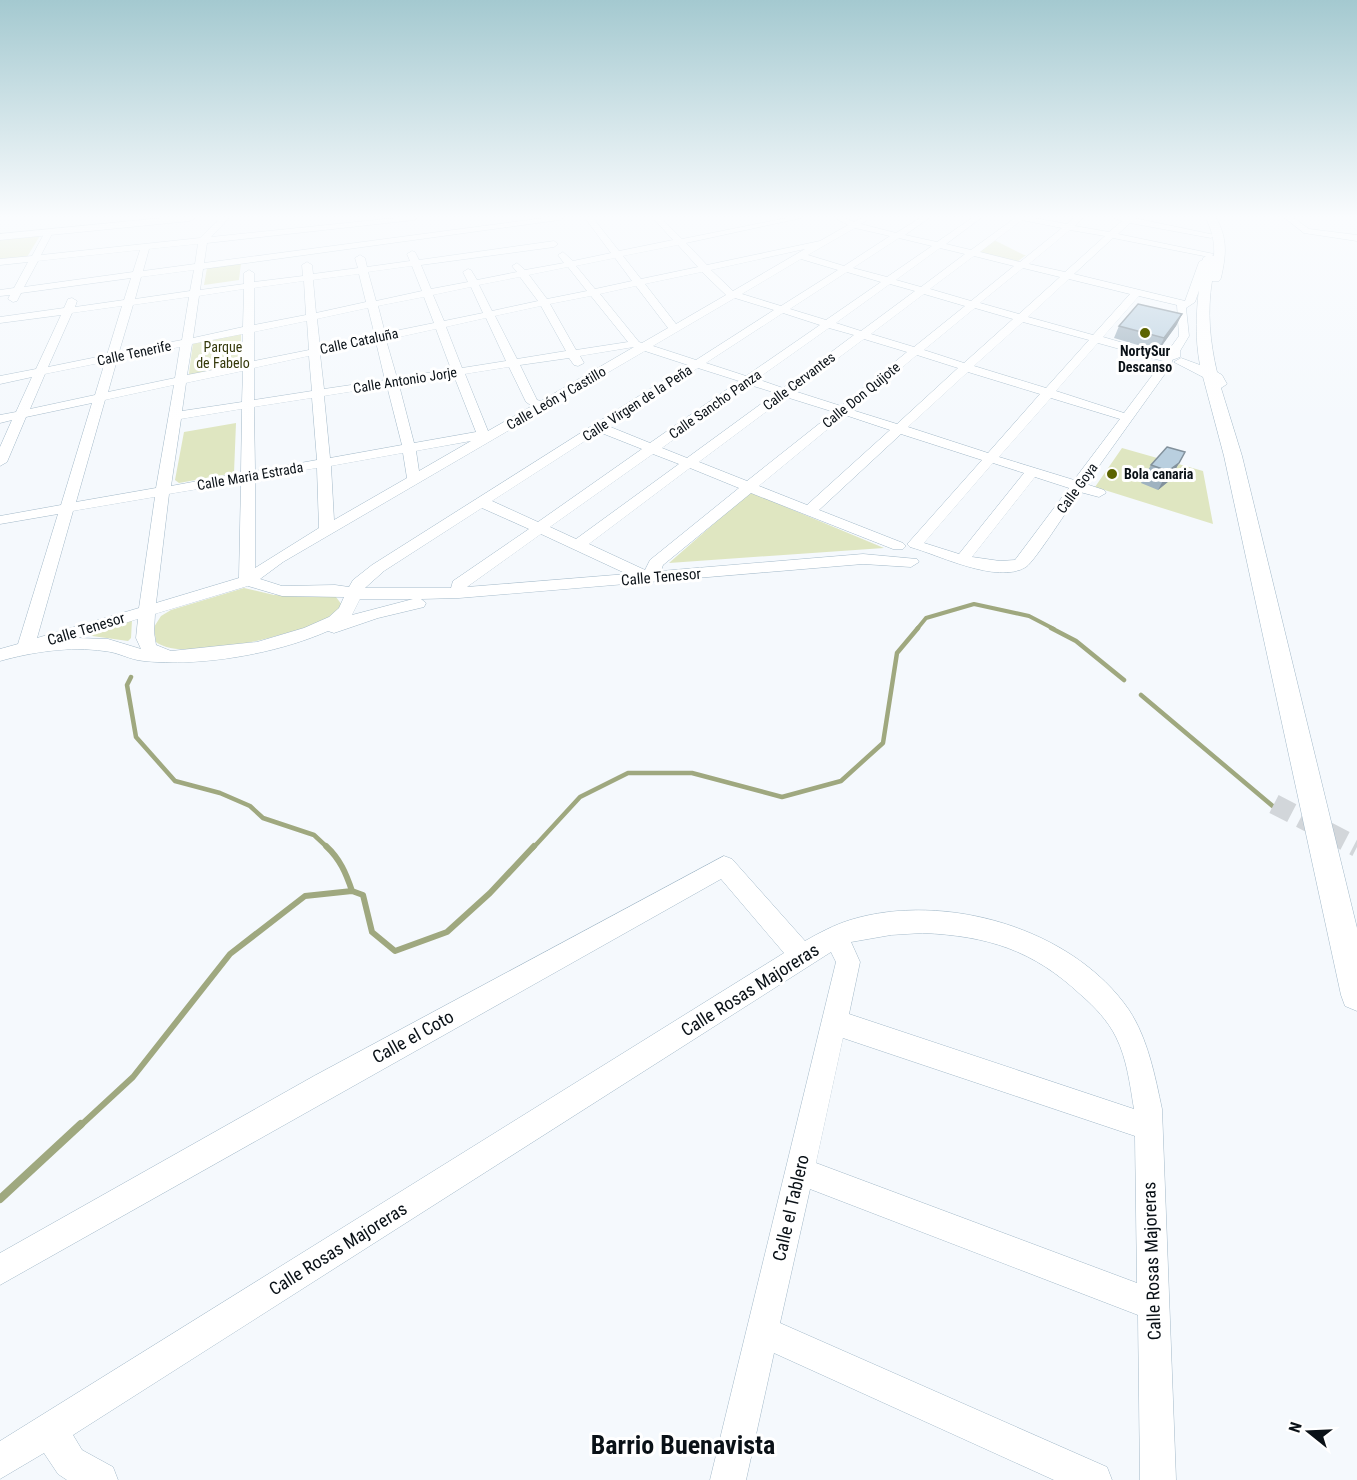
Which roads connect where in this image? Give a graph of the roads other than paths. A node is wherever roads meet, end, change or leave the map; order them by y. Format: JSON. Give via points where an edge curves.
{"nodes":[{"id":1,"x":20,"y":287,"type":"edge"},
{"id":2,"x":27,"y":287,"type":"edge"},
{"id":3,"x":78,"y":287,"type":"edge"},
{"id":4,"x":133,"y":287,"type":"edge"},
{"id":5,"x":196,"y":287,"type":"edge"},
{"id":6,"x":241,"y":287,"type":"edge"},
{"id":7,"x":248,"y":287,"type":"edge"},
{"id":8,"x":309,"y":287,"type":"edge"},
{"id":9,"x":368,"y":287,"type":"edge"},
{"id":10,"x":426,"y":287,"type":"edge"},
{"id":11,"x":458,"y":287,"type":"edge"},
{"id":12,"x":475,"y":287,"type":"edge"},
{"id":13,"x":532,"y":287,"type":"edge"},
{"id":14,"x":589,"y":287,"type":"edge"},
{"id":15,"x":610,"y":287,"type":"edge"},
{"id":16,"x":643,"y":287,"type":"edge"},
{"id":17,"x":722,"y":287,"type":"edge"},
{"id":18,"x":747,"y":287,"type":"edge"},
{"id":19,"x":817,"y":287,"type":"edge"},
{"id":20,"x":879,"y":287,"type":"edge"},
{"id":21,"x":911,"y":287,"type":"edge"},
{"id":22,"x":926,"y":287,"type":"edge"},
{"id":23,"x":993,"y":287,"type":"edge"},
{"id":24,"x":1054,"y":287,"type":"edge"},
{"id":25,"x":1117,"y":287,"type":"edge"},
{"id":26,"x":1196,"y":287,"type":"edge"},
{"id":27,"x":1204,"y":287,"type":"edge"},
{"id":28,"x":1208,"y":287,"type":"edge"},
{"id":29,"x":1214,"y":287,"type":"edge"},
{"id":30,"x":18,"y":290,"type":"junction"},
{"id":31,"x":922,"y":290,"type":"junction"},
{"id":32,"x":592,"y":291,"type":"junction"},
{"id":33,"x":1137,"y":292,"type":"junction"},
{"id":34,"x":0,"y":293,"type":"edge"},
{"id":35,"x":428,"y":293,"type":"junction"},
{"id":36,"x":195,"y":294,"type":"junction"},
{"id":37,"x":733,"y":295,"type":"junction"},
{"id":38,"x":543,"y":302,"type":"junction"},
{"id":39,"x":128,"y":303,"type":"junction"},
{"id":40,"x":372,"y":304,"type":"junction"},
{"id":41,"x":973,"y":304,"type":"junction"},
{"id":42,"x":1186,"y":304,"type":"junction"},
{"id":43,"x":1202,"y":308,"type":"junction"},
{"id":44,"x":781,"y":310,"type":"junction"},
{"id":45,"x":67,"y":311,"type":"junction"},
{"id":46,"x":488,"y":313,"type":"junction"},
{"id":47,"x":312,"y":316,"type":"junction"},
{"id":48,"x":1021,"y":317,"type":"junction"},
{"id":49,"x":0,"y":321,"type":"edge"},
{"id":50,"x":440,"y":324,"type":"junction"},
{"id":51,"x":827,"y":324,"type":"junction"},
{"id":52,"x":1207,"y":328,"type":"junction"},
{"id":53,"x":248,"y":329,"type":"junction"},
{"id":54,"x":674,"y":329,"type":"junction"},
{"id":55,"x":861,"y":335,"type":"junction"},
{"id":56,"x":380,"y":336,"type":"junction"},
{"id":57,"x":1096,"y":338,"type":"junction"},
{"id":58,"x":187,"y":342,"type":"junction"},
{"id":59,"x":640,"y":345,"type":"junction"},
{"id":60,"x":315,"y":350,"type":"junction"},
{"id":61,"x":915,"y":351,"type":"junction"},
{"id":62,"x":572,"y":354,"type":"junction"},
{"id":63,"x":111,"y":358,"type":"junction"},
{"id":64,"x":1176,"y":361,"type":"junction"},
{"id":65,"x":513,"y":363,"type":"junction"},
{"id":66,"x":696,"y":364,"type":"junction"},
{"id":67,"x":247,"y":365,"type":"junction"},
{"id":68,"x":966,"y":368,"type":"junction"},
{"id":69,"x":1209,"y":369,"type":"junction"},
{"id":70,"x":40,"y":372,"type":"junction"},
{"id":71,"x":459,"y":372,"type":"junction"},
{"id":72,"x":0,"y":380,"type":"edge"},
{"id":73,"x":180,"y":380,"type":"junction"},
{"id":74,"x":747,"y":381,"type":"junction"},
{"id":75,"x":392,"y":382,"type":"junction"},
{"id":76,"x":582,"y":382,"type":"junction"},
{"id":77,"x":784,"y":392,"type":"junction"},
{"id":78,"x":1047,"y":393,"type":"junction"},
{"id":79,"x":318,"y":394,"type":"junction"},
{"id":80,"x":102,"y":397,"type":"junction"},
{"id":81,"x":247,"y":405,"type":"junction"},
{"id":82,"x":543,"y":405,"type":"junction"},
{"id":83,"x":1223,"y":410,"type":"junction"},
{"id":84,"x":842,"y":411,"type":"junction"},
{"id":85,"x":21,"y":415,"type":"junction"},
{"id":86,"x":175,"y":416,"type":"junction"},
{"id":87,"x":1128,"y":418,"type":"junction"},
{"id":88,"x":0,"y":419,"type":"edge"},
{"id":89,"x":598,"y":428,"type":"junction"},
{"id":90,"x":898,"y":429,"type":"junction"},
{"id":91,"x":500,"y":430,"type":"junction"},
{"id":92,"x":483,"y":435,"type":"junction"},
{"id":93,"x":409,"y":448,"type":"junction"},
{"id":94,"x":652,"y":448,"type":"junction"},
{"id":95,"x":990,"y":458,"type":"junction"},
{"id":96,"x":0,"y":462,"type":"edge"},
{"id":97,"x":324,"y":462,"type":"junction"},
{"id":98,"x":689,"y":463,"type":"junction"},
{"id":99,"x":1032,"y":472,"type":"junction"},
{"id":100,"x":246,"y":476,"type":"junction"},
{"id":101,"x":414,"y":480,"type":"junction"},
{"id":102,"x":749,"y":486,"type":"junction"},
{"id":103,"x":1078,"y":486,"type":"junction"},
{"id":104,"x":164,"y":492,"type":"junction"},
{"id":105,"x":1099,"y":493,"type":"dead end"},
{"id":106,"x":483,"y":502,"type":"junction"},
{"id":107,"x":67,"y":508,"type":"junction"},
{"id":108,"x":810,"y":510,"type":"junction"},
{"id":109,"x":0,"y":520,"type":"edge"},
{"id":110,"x":540,"y":528,"type":"junction"},
{"id":111,"x":327,"y":530,"type":"junction"},
{"id":112,"x":578,"y":545,"type":"junction"},
{"id":113,"x":897,"y":547,"type":"junction"},
{"id":114,"x":918,"y":554,"type":"junction"},
{"id":115,"x":863,"y":559,"type":"junction"},
{"id":116,"x":962,"y":559,"type":"junction"},
{"id":117,"x":246,"y":572,"type":"junction"},
{"id":118,"x":371,"y":574,"type":"junction"},
{"id":119,"x":650,"y":578,"type":"junction"},
{"id":120,"x":420,"y":592,"type":"junction"},
{"id":121,"x":354,"y":593,"type":"junction"},
{"id":122,"x":459,"y":593,"type":"junction"},
{"id":123,"x":147,"y":611,"type":"junction"},
{"id":124,"x":269,"y":645,"type":"junction"},
{"id":125,"x":25,"y":648,"type":"junction"},
{"id":126,"x":0,"y":655,"type":"edge"},
{"id":127,"x":162,"y":656,"type":"junction"},
{"id":128,"x":837,"y":937,"type":"junction"},
{"id":129,"x":802,"y":956,"type":"junction"},
{"id":130,"x":1357,"y":995,"type":"edge"},
{"id":131,"x":834,"y":1022,"type":"junction"},
{"id":132,"x":1148,"y":1126,"type":"junction"},
{"id":133,"x":800,"y":1171,"type":"junction"},
{"id":134,"x":0,"y":1270,"type":"edge"},
{"id":135,"x":1153,"y":1305,"type":"junction"},
{"id":136,"x":763,"y":1332,"type":"junction"},
{"id":137,"x":50,"y":1430,"type":"junction"},
{"id":138,"x":0,"y":1461,"type":"edge"},
{"id":139,"x":100,"y":1480,"type":"edge"},
{"id":140,"x":729,"y":1480,"type":"edge"},
{"id":141,"x":1094,"y":1480,"type":"edge"},
{"id":142,"x":1158,"y":1480,"type":"edge"}],
"edges":[{"from":1,"to":30,"type":"street"},
{"from":2,"to":30,"type":"street"},
{"from":3,"to":45,"type":"street"},
{"from":4,"to":39,"type":"street"},
{"from":5,"to":36,"type":"street"},
{"from":6,"to":36,"type":"street"},
{"from":7,"to":53,"type":"street"},
{"from":8,"to":47,"type":"street"},
{"from":9,"to":40,"type":"street"},
{"from":10,"to":35,"type":"street"},
{"from":11,"to":35,"type":"street","name":"Calle Tenerife"},
{"from":12,"to":46,"type":"street"},
{"from":13,"to":38,"type":"street"},
{"from":14,"to":32,"type":"street"},
{"from":15,"to":32,"type":"street","name":"Calle Cataluña"},
{"from":16,"to":54,"type":"street"},
{"from":17,"to":37,"type":"street"},
{"from":18,"to":37,"type":"street","name":"Calle León y Castillo"},
{"from":19,"to":44,"type":"street","name":"Calle Virgen de la Peña"},
{"from":20,"to":51,"type":"street","name":"Calle Sancho Panza"},
{"from":21,"to":31,"type":"street"},
{"from":22,"to":31,"type":"street","name":"Calle Cervantes"},
{"from":23,"to":41,"type":"street","name":"Calle Don Quijote"},
{"from":24,"to":48,"type":"street"},
{"from":25,"to":33,"type":"street"},
{"from":26,"to":42,"type":"street"},
{"from":27,"to":43,"type":"main road"},
{"from":28,"to":43,"type":"main road"},
{"from":29,"to":52,"type":"main road"},
{"from":30,"to":34,"type":"street"},
{"from":30,"to":49,"type":"street"},
{"from":31,"to":41,"type":"street"},
{"from":31,"to":55,"type":"street","name":"Calle Cervantes"},
{"from":32,"to":38,"type":"street","name":"Calle Cataluña"},
{"from":32,"to":59,"type":"street"},
{"from":33,"to":42,"type":"street"},
{"from":33,"to":57,"type":"street"},
{"from":35,"to":40,"type":"street","name":"Calle Tenerife"},
{"from":35,"to":50,"type":"street"},
{"from":36,"to":39,"type":"street"},
{"from":36,"to":58,"type":"street"},
{"from":37,"to":44,"type":"street"},
{"from":37,"to":54,"type":"street","name":"Calle León y Castillo"},
{"from":38,"to":46,"type":"street","name":"Calle Cataluña"},
{"from":38,"to":62,"type":"street"},
{"from":39,"to":45,"type":"street"},
{"from":39,"to":63,"type":"street"},
{"from":40,"to":47,"type":"street","name":"Calle Tenerife"},
{"from":40,"to":56,"type":"street"},
{"from":41,"to":48,"type":"street"},
{"from":41,"to":61,"type":"street","name":"Calle Don Quijote"},
{"from":42,"to":64,"type":"street","name":"Calle Goya","via":[[1181,307],[1184,336],[1174,351]]},
{"from":43,"to":52,"type":"main road"},
{"from":44,"to":51,"type":"street"},
{"from":44,"to":66,"type":"street","name":"Calle Virgen de la Peña"},
{"from":45,"to":49,"type":"street"},
{"from":45,"to":70,"type":"street"},
{"from":46,"to":50,"type":"street","name":"Calle Cataluña"},
{"from":46,"to":65,"type":"street"},
{"from":47,"to":53,"type":"street","name":"Calle Tenerife"},
{"from":47,"to":60,"type":"street"},
{"from":48,"to":57,"type":"street"},
{"from":48,"to":68,"type":"street"},
{"from":50,"to":56,"type":"street","name":"Calle Cataluña"},
{"from":50,"to":71,"type":"street"},
{"from":51,"to":55,"type":"street"},
{"from":51,"to":74,"type":"street","name":"Calle Sancho Panza"},
{"from":52,"to":64,"type":"main road","via":[[1200,336],[1200,355],[1191,361]]},
{"from":52,"to":69,"type":"main road"},
{"from":52,"to":83,"type":"main road"},
{"from":53,"to":58,"type":"street","name":"Calle Tenerife"},
{"from":53,"to":67,"type":"street"},
{"from":54,"to":59,"type":"street","name":"Calle León y Castillo"},
{"from":55,"to":61,"type":"street"},
{"from":55,"to":77,"type":"street","name":"Calle Cervantes"},
{"from":56,"to":60,"type":"street","name":"Calle Cataluña"},
{"from":56,"to":75,"type":"street"},
{"from":57,"to":64,"type":"street"},
{"from":57,"to":78,"type":"street"},
{"from":58,"to":63,"type":"street","name":"Calle Tenerife"},
{"from":58,"to":73,"type":"street"},
{"from":59,"to":62,"type":"street","name":"Calle Antonio Jorje"},
{"from":59,"to":66,"type":"street"},
{"from":59,"to":76,"type":"street","name":"Calle León y Castillo"},
{"from":60,"to":67,"type":"street","name":"Calle Cataluña"},
{"from":60,"to":79,"type":"street"},
{"from":61,"to":68,"type":"street"},
{"from":61,"to":84,"type":"street","name":"Calle Don Quijote"},
{"from":62,"to":65,"type":"street","name":"Calle Antonio Jorje"},
{"from":62,"to":76,"type":"street","via":[[584,373]]},
{"from":63,"to":70,"type":"street","name":"Calle Tenerife"},
{"from":63,"to":80,"type":"street"},
{"from":64,"to":69,"type":"main road"},
{"from":64,"to":83,"type":"main road","via":[[1204,379],[1211,399]]},
{"from":64,"to":87,"type":"street","name":"Calle Goya"},
{"from":65,"to":71,"type":"street","name":"Calle Antonio Jorje"},
{"from":65,"to":82,"type":"street","via":[[532,402]]},
{"from":66,"to":74,"type":"street"},
{"from":66,"to":89,"type":"street","name":"Calle Virgen de la Peña"},
{"from":67,"to":73,"type":"street","name":"Calle Cataluña"},
{"from":67,"to":81,"type":"street"},
{"from":68,"to":78,"type":"street"},
{"from":68,"to":90,"type":"street"},
{"from":69,"to":83,"type":"main road","via":[[1217,378]]},
{"from":70,"to":72,"type":"street","name":"Calle Tenerife"},
{"from":70,"to":85,"type":"street"},
{"from":71,"to":75,"type":"street","name":"Calle Antonio Jorje"},
{"from":71,"to":92,"type":"street"},
{"from":73,"to":80,"type":"street","name":"Calle Cataluña"},
{"from":73,"to":86,"type":"street"},
{"from":74,"to":77,"type":"street"},
{"from":74,"to":94,"type":"street","name":"Calle Sancho Panza"},
{"from":75,"to":79,"type":"street","name":"Calle Antonio Jorje"},
{"from":75,"to":93,"type":"street"},
{"from":76,"to":82,"type":"street","name":"Calle León y Castillo"},
{"from":77,"to":84,"type":"street"},
{"from":77,"to":98,"type":"street","name":"Calle Cervantes"},
{"from":78,"to":87,"type":"street"},
{"from":78,"to":95,"type":"street"},
{"from":79,"to":81,"type":"street","name":"Calle Antonio Jorje"},
{"from":79,"to":97,"type":"street"},
{"from":80,"to":85,"type":"street","name":"Calle Cataluña"},
{"from":80,"to":107,"type":"street"},
{"from":81,"to":86,"type":"street","name":"Calle Antonio Jorje"},
{"from":81,"to":100,"type":"street"},
{"from":82,"to":91,"type":"street","name":"Calle León y Castillo"},
{"from":83,"to":130,"type":"main road"},
{"from":84,"to":90,"type":"street"},
{"from":84,"to":102,"type":"street","name":"Calle Don Quijote"},
{"from":85,"to":88,"type":"street","name":"Calle Cataluña"},
{"from":85,"to":96,"type":"street"},
{"from":86,"to":104,"type":"street"},
{"from":87,"to":103,"type":"street","name":"Calle Goya"},
{"from":89,"to":94,"type":"street"},
{"from":89,"to":106,"type":"street","name":"Calle Virgen de la Peña"},
{"from":90,"to":95,"type":"street"},
{"from":90,"to":108,"type":"street"},
{"from":91,"to":92,"type":"street","name":"Calle Maria Estrada"},
{"from":91,"to":101,"type":"street","name":"Calle León y Castillo"},
{"from":92,"to":93,"type":"street","name":"Calle Maria Estrada"},
{"from":93,"to":97,"type":"street","name":"Calle Maria Estrada"},
{"from":93,"to":101,"type":"street"},
{"from":94,"to":98,"type":"street"},
{"from":94,"to":110,"type":"street","name":"Calle Sancho Panza"},
{"from":95,"to":99,"type":"street"},
{"from":95,"to":114,"type":"street"},
{"from":97,"to":100,"type":"street","name":"Calle Maria Estrada"},
{"from":97,"to":111,"type":"street"},
{"from":98,"to":102,"type":"street"},
{"from":98,"to":112,"type":"street","name":"Calle Cervantes"},
{"from":99,"to":103,"type":"street"},
{"from":99,"to":116,"type":"street"},
{"from":100,"to":104,"type":"street","name":"Calle Maria Estrada"},
{"from":100,"to":117,"type":"street"},
{"from":101,"to":111,"type":"street","name":"Calle León y Castillo"},
{"from":102,"to":108,"type":"street"},
{"from":102,"to":119,"type":"street","name":"Calle Don Quijote","via":[[656,563]]},
{"from":103,"to":105,"type":"street"},
{"from":103,"to":116,"type":"street","name":"Calle Goya","via":[[1021,563],[1007,566]]},
{"from":104,"to":107,"type":"street","name":"Calle Maria Estrada"},
{"from":104,"to":123,"type":"street"},
{"from":106,"to":110,"type":"street"},
{"from":106,"to":118,"type":"street","name":"Calle Virgen de la Peña"},
{"from":107,"to":109,"type":"street","name":"Calle Maria Estrada"},
{"from":107,"to":125,"type":"street"},
{"from":108,"to":113,"type":"street"},
{"from":110,"to":112,"type":"street"},
{"from":110,"to":122,"type":"street","name":"Calle Sancho Panza","via":[[459,585]]},
{"from":111,"to":117,"type":"street","name":"Calle León y Castillo"},
{"from":112,"to":119,"type":"street"},
{"from":113,"to":114,"type":"street","name":"Calle Tenesor"},
{"from":113,"to":115,"type":"street","name":"Calle Tenesor"},
{"from":114,"to":115,"type":"street","name":"Calle Tenesor"},
{"from":114,"to":116,"type":"street","name":"Calle Goya"},
{"from":115,"to":119,"type":"street","name":"Calle Tenesor"},
{"from":117,"to":121,"type":"street","name":"Calle Tenesor","via":[[282,591]]},
{"from":117,"to":123,"type":"street","name":"Calle Tenesor","via":[[212,593]]},
{"from":118,"to":120,"type":"street","via":[[367,585],[375,590]]},
{"from":118,"to":121,"type":"street","name":"Calle Virgen de la Peña"},
{"from":119,"to":122,"type":"street","name":"Calle Tenesor"},
{"from":120,"to":121,"type":"street","name":"Calle Tenesor"},
{"from":120,"to":122,"type":"street","name":"Calle Tenesor"},
{"from":121,"to":124,"type":"street","name":"Calle Virgen de la Peña","via":[[346,611],[335,621]]},
{"from":122,"to":124,"type":"street","name":"Calle Tenesor","via":[[374,613],[310,637]]},
{"from":123,"to":125,"type":"street","name":"Calle Tenesor"},
{"from":123,"to":127,"type":"street","via":[[146,646]]},
{"from":124,"to":127,"type":"street","name":"Calle Tenesor","via":[[219,654]]},
{"from":125,"to":126,"type":"street","name":"Calle Tenesor"},
{"from":125,"to":127,"type":"street","name":"Calle Tenesor","via":[[88,643]]},
{"from":128,"to":129,"type":"street","name":"Calle Rosas Majoreras"},
{"from":128,"to":131,"type":"street","name":"Calle el Tablero","via":[[848,962]]},
{"from":128,"to":132,"type":"street","name":"Calle Rosas Majoreras","via":[[857,929],[937,922],[1009,936],[1047,951],[1077,971],[1125,1029],[1140,1066]]},
{"from":129,"to":134,"type":"street","name":"Calle el Coto","via":[[724,866],[334,1080]]},
{"from":129,"to":137,"type":"street","name":"Calle Rosas Majoreras"},
{"from":131,"to":132,"type":"street"},
{"from":131,"to":133,"type":"street","name":"Calle el Tablero"},
{"from":132,"to":135,"type":"street","name":"Calle Rosas Majoreras"},
{"from":133,"to":135,"type":"street"},
{"from":133,"to":136,"type":"street","name":"Calle el Tablero"},
{"from":135,"to":142,"type":"street","name":"Calle Rosas Majoreras"},
{"from":136,"to":140,"type":"street","name":"Calle el Tablero"},
{"from":136,"to":141,"type":"street"},
{"from":137,"to":138,"type":"street","name":"Calle Rosas Majoreras"},
{"from":137,"to":139,"type":"street","via":[[70,1462]]}]}
